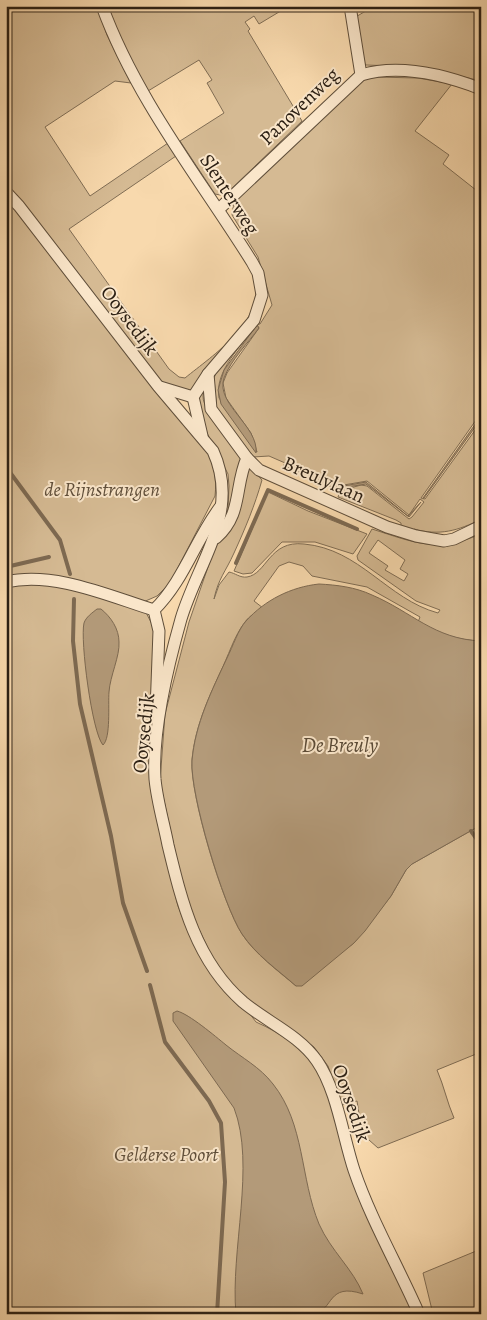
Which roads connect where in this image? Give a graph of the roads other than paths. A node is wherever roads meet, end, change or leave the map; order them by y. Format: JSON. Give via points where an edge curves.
{"nodes":[{"id":1,"x":102,"y":6,"type":"edge"},
{"id":2,"x":350,"y":6,"type":"edge"},
{"id":3,"x":361,"y":75,"type":"junction"},
{"id":4,"x":481,"y":89,"type":"edge"},
{"id":5,"x":6,"y":192,"type":"edge"},
{"id":6,"x":219,"y":209,"type":"junction"},
{"id":7,"x":208,"y":374,"type":"junction"},
{"id":8,"x":158,"y":386,"type":"junction"},
{"id":9,"x":193,"y":396,"type":"junction"},
{"id":10,"x":204,"y":440,"type":"junction"},
{"id":11,"x":247,"y":458,"type":"junction"},
{"id":12,"x":222,"y":505,"type":"junction"},
{"id":13,"x":481,"y":526,"type":"edge"},
{"id":14,"x":212,"y":540,"type":"junction"},
{"id":15,"x":6,"y":582,"type":"edge"},
{"id":16,"x":154,"y":610,"type":"junction"},
{"id":17,"x":158,"y":725,"type":"junction"},
{"id":18,"x":420,"y":1314,"type":"edge"}],
"edges":[{"from":1,"to":6,"type":"street","name":"Slenterweg","via":[[143,94]]},
{"from":2,"to":3,"type":"street"},
{"from":3,"to":4,"type":"street","name":"Panovenweg","via":[[422,73]]},
{"from":3,"to":6,"type":"street","name":"Panovenweg"},
{"from":5,"to":8,"type":"street","name":"Ooysedijk"},
{"from":6,"to":7,"type":"street","name":"Slenterweg","via":[[258,273],[262,295],[254,320]]},
{"from":7,"to":9,"type":"street","name":"Slenterweg"},
{"from":7,"to":11,"type":"street","name":"Breulylaan","via":[[211,409]]},
{"from":8,"to":9,"type":"street"},
{"from":8,"to":10,"type":"street","name":"Ooysedijk"},
{"from":9,"to":10,"type":"street"},
{"from":10,"to":12,"type":"street","name":"Ooysedijk","via":[[213,452],[222,476]]},
{"from":11,"to":13,"type":"street","name":"Breulylaan","via":[[269,475],[416,536],[444,541]]},
{"from":11,"to":14,"type":"street","via":[[235,510],[223,531]]},
{"from":12,"to":14,"type":"street","name":"Ooysedijk"},
{"from":12,"to":16,"type":"street","via":[[209,521],[170,593]]},
{"from":14,"to":17,"type":"street","name":"Ooysedijk","via":[[182,619]]},
{"from":15,"to":16,"type":"street","via":[[41,580],[69,585]]},
{"from":16,"to":17,"type":"street","via":[[159,631],[155,710]]},
{"from":17,"to":18,"type":"street","name":"Ooysedijk","via":[[155,780],[179,892],[196,938],[223,980],[242,1000],[295,1038],[318,1062],[328,1082],[355,1172]]}]}
